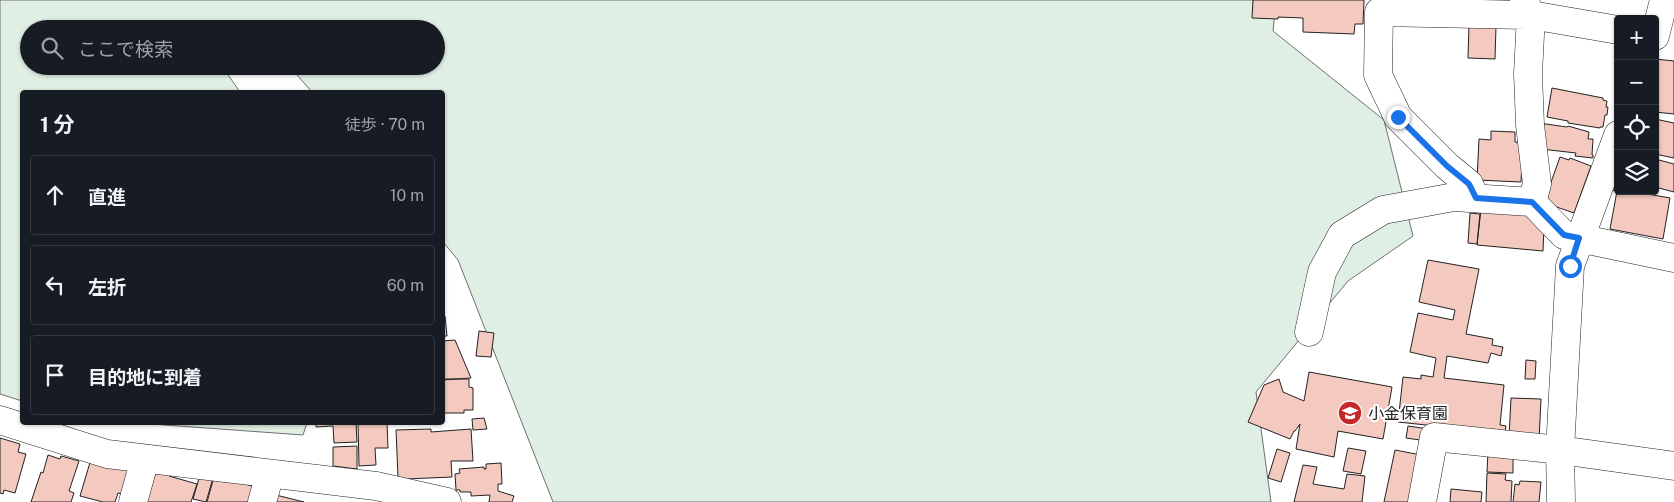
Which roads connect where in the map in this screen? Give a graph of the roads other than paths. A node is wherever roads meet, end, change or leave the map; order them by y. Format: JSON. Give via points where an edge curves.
{"nodes":[{"id":1,"x":1664,"y":0,"type":"edge"},
{"id":2,"x":1527,"y":7,"type":"edge"},
{"id":3,"x":1659,"y":20,"type":"edge"},
{"id":4,"x":1614,"y":29,"type":"edge"},
{"id":5,"x":1659,"y":37,"type":"edge"},
{"id":6,"x":1674,"y":39,"type":"edge"},
{"id":7,"x":1614,"y":146,"type":"edge"},
{"id":8,"x":1476,"y":198,"type":"junction"},
{"id":9,"x":1532,"y":202,"type":"junction"},
{"id":10,"x":1579,"y":238,"type":"junction"},
{"id":11,"x":1674,"y":258,"type":"edge"},
{"id":12,"x":1309,"y":332,"type":"dead end"},
{"id":13,"x":0,"y":420,"type":"edge"},
{"id":14,"x":1560,"y":450,"type":"junction"},
{"id":15,"x":146,"y":459,"type":"junction"},
{"id":16,"x":1674,"y":466,"type":"edge"},
{"id":17,"x":270,"y":474,"type":"junction"},
{"id":18,"x":133,"y":502,"type":"edge"},
{"id":19,"x":262,"y":502,"type":"edge"},
{"id":20,"x":447,"y":502,"type":"edge"},
{"id":21,"x":1422,"y":502,"type":"edge"},
{"id":22,"x":1561,"y":502,"type":"edge"}],
"edges":[{"from":1,"to":3,"type":"street"},
{"from":2,"to":4,"type":"street"},
{"from":2,"to":8,"type":"street","via":[[1379,12],[1378,75],[1398,117],[1469,184]]},
{"from":2,"to":9,"type":"street","via":[[1529,108],[1537,184]]},
{"from":5,"to":6,"type":"street"},
{"from":7,"to":10,"type":"street"},
{"from":8,"to":9,"type":"street"},
{"from":8,"to":12,"type":"street","via":[[1454,197],[1383,210],[1342,235],[1322,272]]},
{"from":9,"to":10,"type":"street","via":[[1564,235]]},
{"from":10,"to":11,"type":"street"},
{"from":10,"to":14,"type":"street","via":[[1570,266]]},
{"from":13,"to":15,"type":"street","via":[[107,454]]},
{"from":14,"to":16,"type":"street"},
{"from":14,"to":21,"type":"street","via":[[1434,437]]},
{"from":14,"to":22,"type":"street"},
{"from":15,"to":17,"type":"street"},
{"from":15,"to":18,"type":"street"},
{"from":17,"to":19,"type":"street"},
{"from":17,"to":20,"type":"street","via":[[376,486]]}]}
